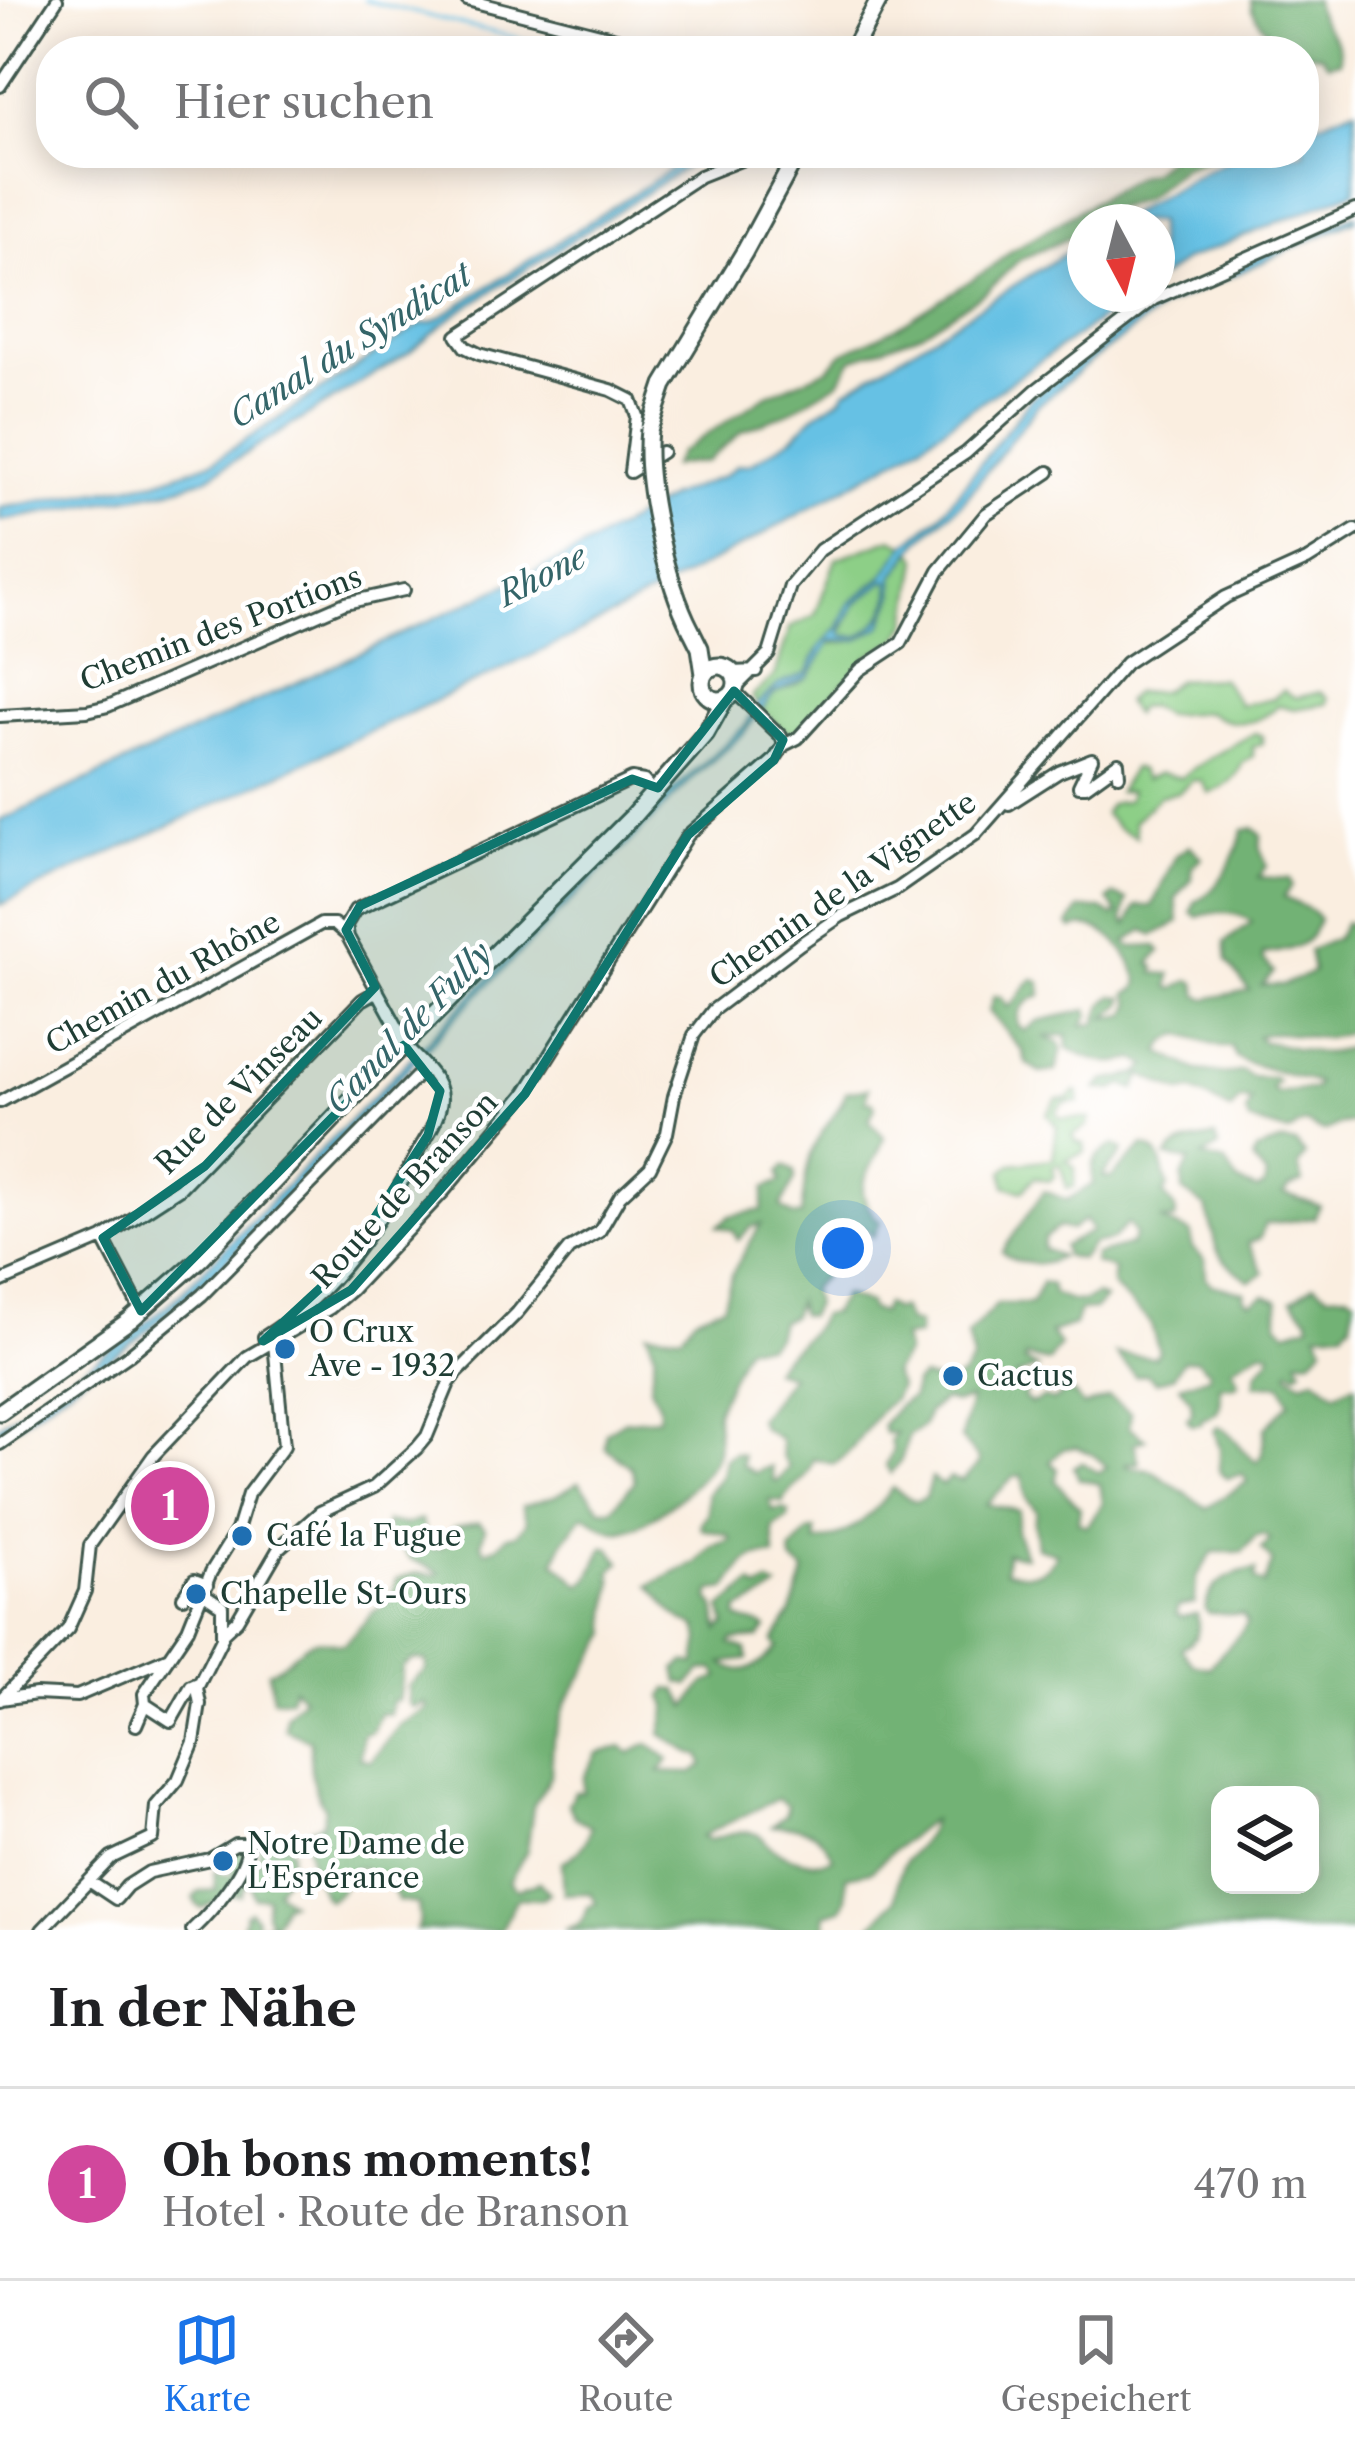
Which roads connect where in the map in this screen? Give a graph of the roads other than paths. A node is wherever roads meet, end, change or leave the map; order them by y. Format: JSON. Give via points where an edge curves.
{"nodes":[{"id":1,"x":57,"y":0,"type":"edge"},
{"id":2,"x":467,"y":0,"type":"edge"},
{"id":3,"x":878,"y":0,"type":"edge"},
{"id":4,"x":608,"y":36,"type":"edge"},
{"id":5,"x":860,"y":36,"type":"edge"},
{"id":6,"x":0,"y":86,"type":"edge"},
{"id":7,"x":720,"y":168,"type":"edge"},
{"id":8,"x":787,"y":168,"type":"edge"},
{"id":9,"x":1355,"y":210,"type":"edge"},
{"id":10,"x":662,"y":452,"type":"dead end"},
{"id":11,"x":1049,"y":472,"type":"dead end"},
{"id":12,"x":1355,"y":530,"type":"edge"},
{"id":13,"x":404,"y":590,"type":"dead end"},
{"id":14,"x":728,"y":684,"type":"junction"},
{"id":15,"x":0,"y":716,"type":"edge"},
{"id":16,"x":712,"y":724,"type":"junction"},
{"id":17,"x":784,"y":745,"type":"junction"},
{"id":18,"x":1119,"y":775,"type":"dead end"},
{"id":19,"x":653,"y":793,"type":"junction"},
{"id":20,"x":995,"y":815,"type":"junction"},
{"id":21,"x":349,"y":937,"type":"junction"},
{"id":22,"x":377,"y":991,"type":"junction"},
{"id":23,"x":407,"y":1046,"type":"junction"},
{"id":24,"x":423,"y":1066,"type":"junction"},
{"id":25,"x":0,"y":1102,"type":"edge"},
{"id":26,"x":103,"y":1238,"type":"junction"},
{"id":27,"x":0,"y":1282,"type":"edge"},
{"id":28,"x":141,"y":1311,"type":"junction"},
{"id":29,"x":270,"y":1344,"type":"junction"},
{"id":30,"x":0,"y":1412,"type":"edge"},
{"id":31,"x":0,"y":1444,"type":"edge"},
{"id":32,"x":205,"y":1590,"type":"junction"},
{"id":33,"x":183,"y":1597,"type":"dead end"},
{"id":34,"x":223,"y":1633,"type":"junction"},
{"id":35,"x":172,"y":1656,"type":"junction"},
{"id":36,"x":198,"y":1683,"type":"junction"},
{"id":37,"x":1,"y":1700,"type":"edge"},
{"id":38,"x":145,"y":1704,"type":"junction"},
{"id":39,"x":136,"y":1725,"type":"dead end"},
{"id":40,"x":89,"y":1882,"type":"junction"},
{"id":41,"x":42,"y":1930,"type":"edge"},
{"id":42,"x":192,"y":1930,"type":"edge"}],
"edges":[{"from":1,"to":6,"type":"street"},
{"from":2,"to":4,"type":"street"},
{"from":3,"to":5,"type":"main road"},
{"from":7,"to":10,"type":"street","via":[[457,336],[479,354],[631,400],[637,420],[630,472]]},
{"from":8,"to":14,"type":"main road","bridge":true,"via":[[664,385],[649,430],[653,501],[676,594],[700,648]]},
{"from":9,"to":14,"type":"street","via":[[1154,299],[966,454],[820,550],[790,586],[756,671]]},
{"from":11,"to":17,"type":"street","name":"Route de Branson","via":[[986,514],[939,571],[901,643],[860,670]]},
{"from":12,"to":20,"type":"street","name":"Chemin de la Vignette","via":[[1226,596],[1126,663]]},
{"from":13,"to":15,"type":"street","name":"Chemin des Portions","via":[[316,614],[108,706]]},
{"from":14,"to":16,"type":"main road"},
{"from":14,"to":16,"type":"main road","via":[[702,685]]},
{"from":14,"to":17,"type":"street"},
{"from":16,"to":19,"type":"main road"},
{"from":17,"to":29,"type":"street","name":"Route de Branson","via":[[688,836],[525,1094],[444,1190],[351,1290]]},
{"from":18,"to":20,"type":"street","via":[[1115,764],[1081,787],[1092,759]]},
{"from":19,"to":21,"type":"street","via":[[632,779],[360,906],[347,920]]},
{"from":19,"to":23,"type":"main road"},
{"from":20,"to":34,"type":"street","name":"Chemin de la Vignette","via":[[713,1010],[694,1036],[650,1168],[620,1196],[599,1232],[569,1249],[458,1372],[417,1448],[374,1487],[320,1512],[279,1548]]},
{"from":21,"to":22,"type":"street"},
{"from":21,"to":25,"type":"street","name":"Chemin du Rhône","via":[[334,923],[314,928]]},
{"from":22,"to":23,"type":"street"},
{"from":22,"to":26,"type":"street","name":"Rue de Vinseau","via":[[205,1166]]},
{"from":23,"to":24,"type":"street"},
{"from":23,"to":28,"type":"main road"},
{"from":24,"to":29,"type":"street","via":[[441,1099],[399,1188],[343,1268],[264,1337]]},
{"from":24,"to":31,"type":"street","via":[[202,1295]]},
{"from":26,"to":27,"type":"street","name":"Rue de Vinseau"},
{"from":26,"to":28,"type":"street"},
{"from":28,"to":30,"type":"main road"},
{"from":29,"to":32,"type":"street","via":[[284,1446],[248,1494]]},
{"from":29,"to":37,"type":"street","name":"Route de Branson","via":[[235,1367],[153,1456],[90,1545],[85,1591],[68,1629]]},
{"from":32,"to":33,"type":"street","via":[[194,1580]]},
{"from":32,"to":34,"type":"street","via":[[222,1606]]},
{"from":32,"to":35,"type":"street"},
{"from":34,"to":36,"type":"street","name":"Chemin de la Vignette"},
{"from":35,"to":37,"type":"street","via":[[77,1696]]},
{"from":35,"to":38,"type":"street"},
{"from":36,"to":38,"type":"street","via":[[171,1721]]},
{"from":36,"to":40,"type":"street","via":[[194,1742],[178,1780],[155,1806],[153,1838],[121,1851]]},
{"from":38,"to":39,"type":"street"},
{"from":40,"to":41,"type":"street"},
{"from":40,"to":42,"type":"street","via":[[116,1899],[149,1872],[247,1844],[247,1859]]}]}
